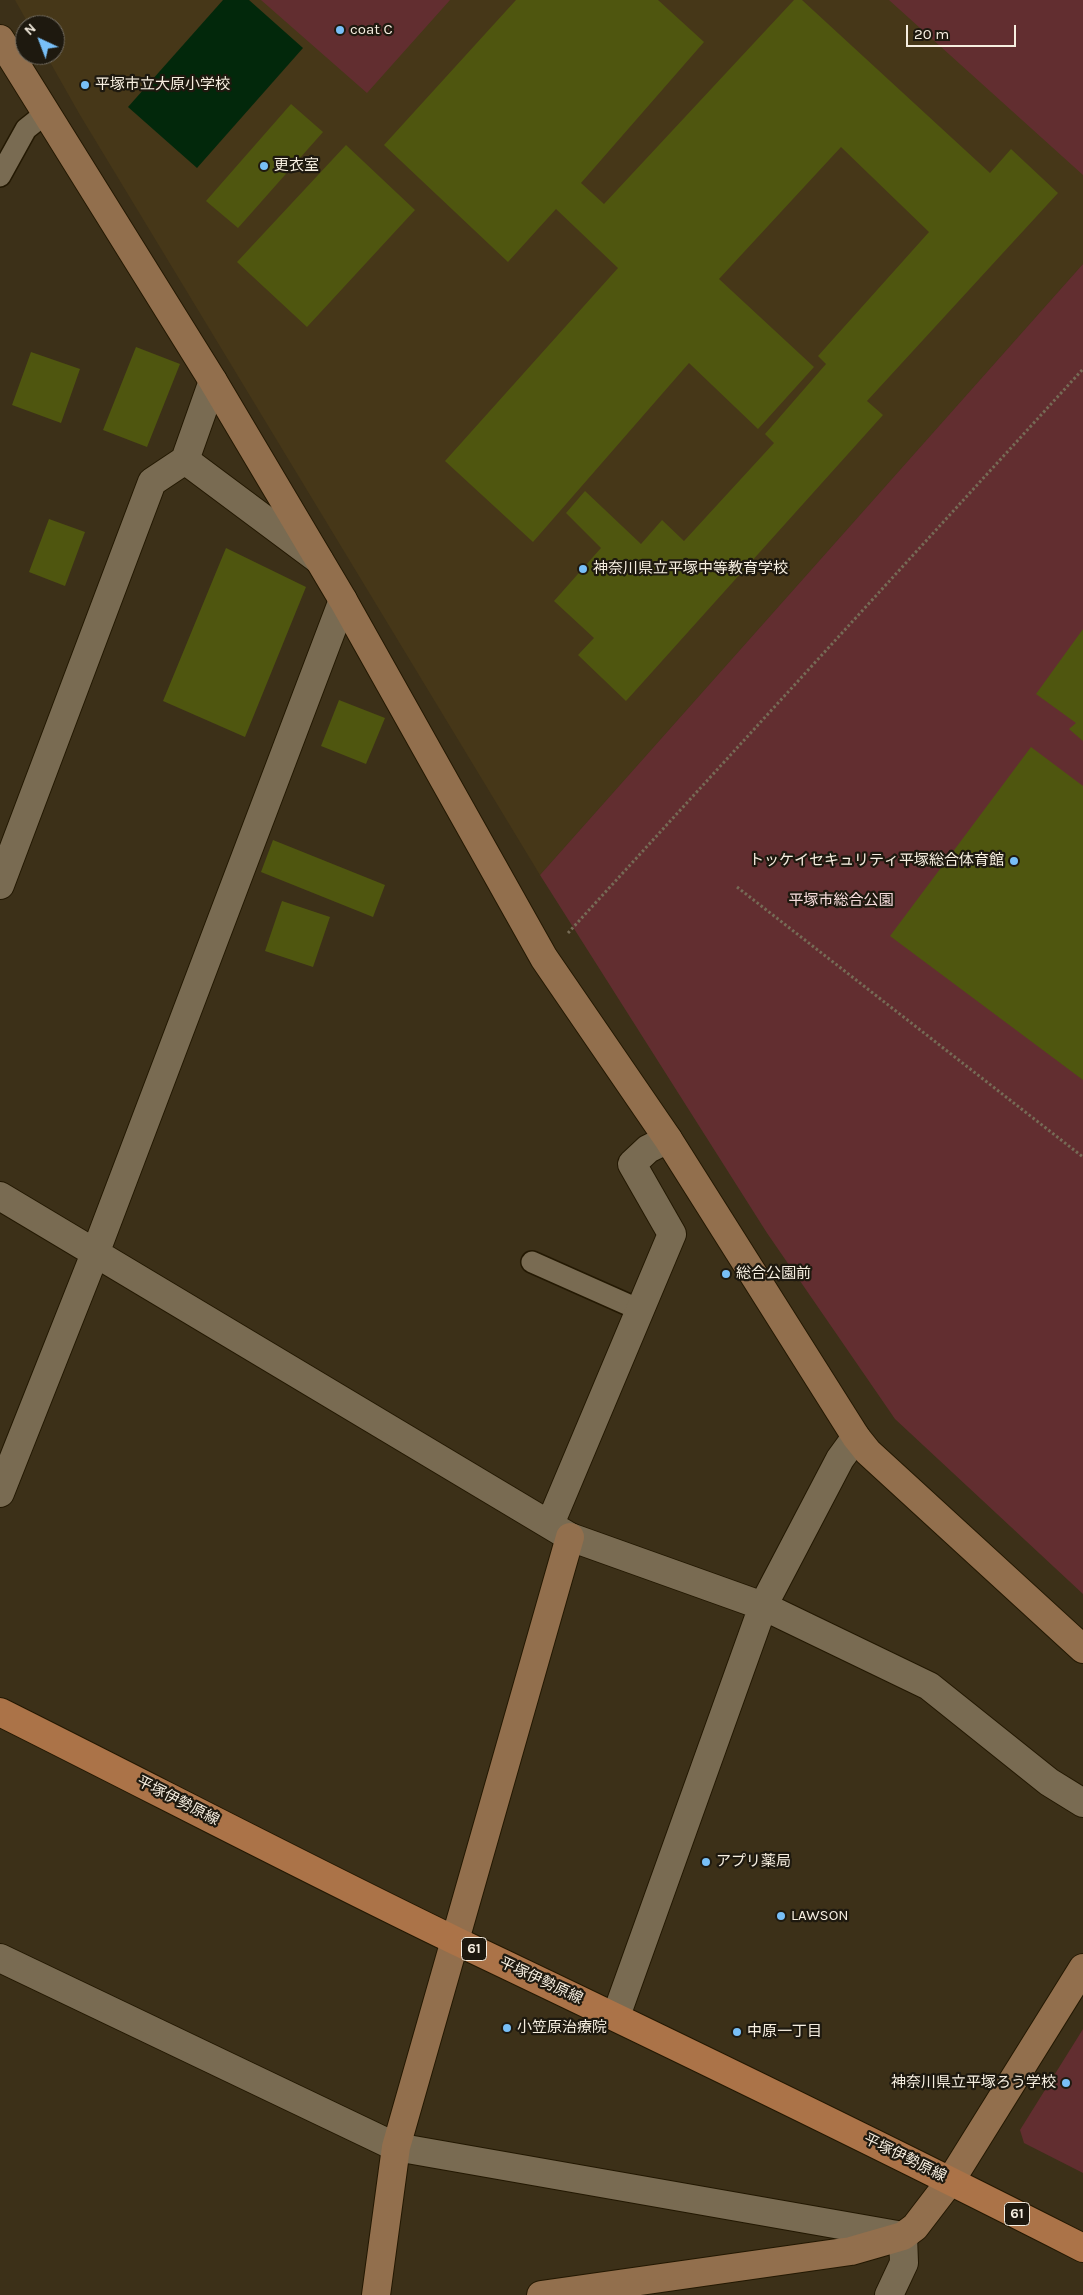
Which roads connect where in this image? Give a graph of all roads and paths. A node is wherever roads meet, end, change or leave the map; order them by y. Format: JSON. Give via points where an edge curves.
{"nodes":[{"id":1,"x":0,"y":39,"type":"edge"},
{"id":2,"x":46,"y":113,"type":"junction"},
{"id":3,"x":0,"y":176,"type":"edge"},
{"id":4,"x":1083,"y":369,"type":"edge"},
{"id":5,"x":213,"y":382,"type":"junction"},
{"id":6,"x":185,"y":460,"type":"junction"},
{"id":7,"x":319,"y":560,"type":"junction"},
{"id":8,"x":343,"y":600,"type":"junction"},
{"id":9,"x":0,"y":885,"type":"edge"},
{"id":10,"x":736,"y":887,"type":"dead end"},
{"id":11,"x":568,"y":933,"type":"dead end"},
{"id":12,"x":668,"y":1139,"type":"junction"},
{"id":13,"x":1083,"y":1157,"type":"edge"},
{"id":14,"x":0,"y":1196,"type":"edge"},
{"id":15,"x":96,"y":1251,"type":"junction"},
{"id":16,"x":532,"y":1262,"type":"dead end"},
{"id":17,"x":640,"y":1310,"type":"junction"},
{"id":18,"x":856,"y":1438,"type":"junction"},
{"id":19,"x":0,"y":1493,"type":"edge"},
{"id":20,"x":560,"y":1531,"type":"junction"},
{"id":21,"x":763,"y":1606,"type":"junction"},
{"id":22,"x":1083,"y":1650,"type":"edge"},
{"id":23,"x":0,"y":1712,"type":"edge"},
{"id":24,"x":1083,"y":1803,"type":"edge"},
{"id":25,"x":454,"y":1940,"type":"junction"},
{"id":26,"x":0,"y":1958,"type":"edge"},
{"id":27,"x":1083,"y":1968,"type":"edge"},
{"id":28,"x":616,"y":2016,"type":"junction"},
{"id":29,"x":396,"y":2147,"type":"junction"},
{"id":30,"x":951,"y":2180,"type":"junction"},
{"id":31,"x":903,"y":2236,"type":"junction"},
{"id":32,"x":1083,"y":2248,"type":"edge"},
{"id":33,"x":588,"y":2293,"type":"edge"},
{"id":34,"x":376,"y":2295,"type":"edge"},
{"id":35,"x":541,"y":2295,"type":"edge"},
{"id":36,"x":889,"y":2295,"type":"edge"}],
"edges":[{"from":1,"to":2,"type":"street"},
{"from":2,"to":3,"type":"lane","via":[[26,129]]},
{"from":2,"to":5,"type":"street"},
{"from":4,"to":11,"type":"path"},
{"from":5,"to":6,"type":"street"},
{"from":5,"to":7,"type":"street"},
{"from":6,"to":7,"type":"street"},
{"from":6,"to":9,"type":"street","via":[[152,482]]},
{"from":7,"to":8,"type":"street"},
{"from":8,"to":12,"type":"street","via":[[544,958]]},
{"from":8,"to":15,"type":"street"},
{"from":10,"to":13,"type":"path"},
{"from":12,"to":17,"type":"street","via":[[648,1149],[632,1164],[672,1234]]},
{"from":12,"to":18,"type":"street"},
{"from":14,"to":15,"type":"street"},
{"from":15,"to":19,"type":"street"},
{"from":15,"to":20,"type":"street"},
{"from":16,"to":17,"type":"lane"},
{"from":17,"to":20,"type":"street"},
{"from":18,"to":21,"type":"street","via":[[840,1458]]},
{"from":18,"to":22,"type":"street"},
{"from":20,"to":21,"type":"street"},
{"from":20,"to":25,"type":"street"},
{"from":21,"to":24,"type":"street","via":[[929,1686],[1048,1782]]},
{"from":21,"to":28,"type":"street"},
{"from":23,"to":25,"type":"main road","name":"平塚伊勢原線","number":"61"},
{"from":25,"to":28,"type":"main road","name":"平塚伊勢原線","number":"61"},
{"from":25,"to":29,"type":"street"},
{"from":26,"to":29,"type":"street"},
{"from":27,"to":30,"type":"street"},
{"from":28,"to":30,"type":"main road","name":"平塚伊勢原線","number":"61"},
{"from":29,"to":31,"type":"street"},
{"from":29,"to":34,"type":"street"},
{"from":30,"to":31,"type":"street","via":[[915,2227]]},
{"from":30,"to":32,"type":"main road","name":"平塚伊勢原線","number":"61"},
{"from":31,"to":33,"type":"street","via":[[851,2251]]},
{"from":31,"to":36,"type":"street","via":[[904,2263]]},
{"from":33,"to":35,"type":"street"}]}
